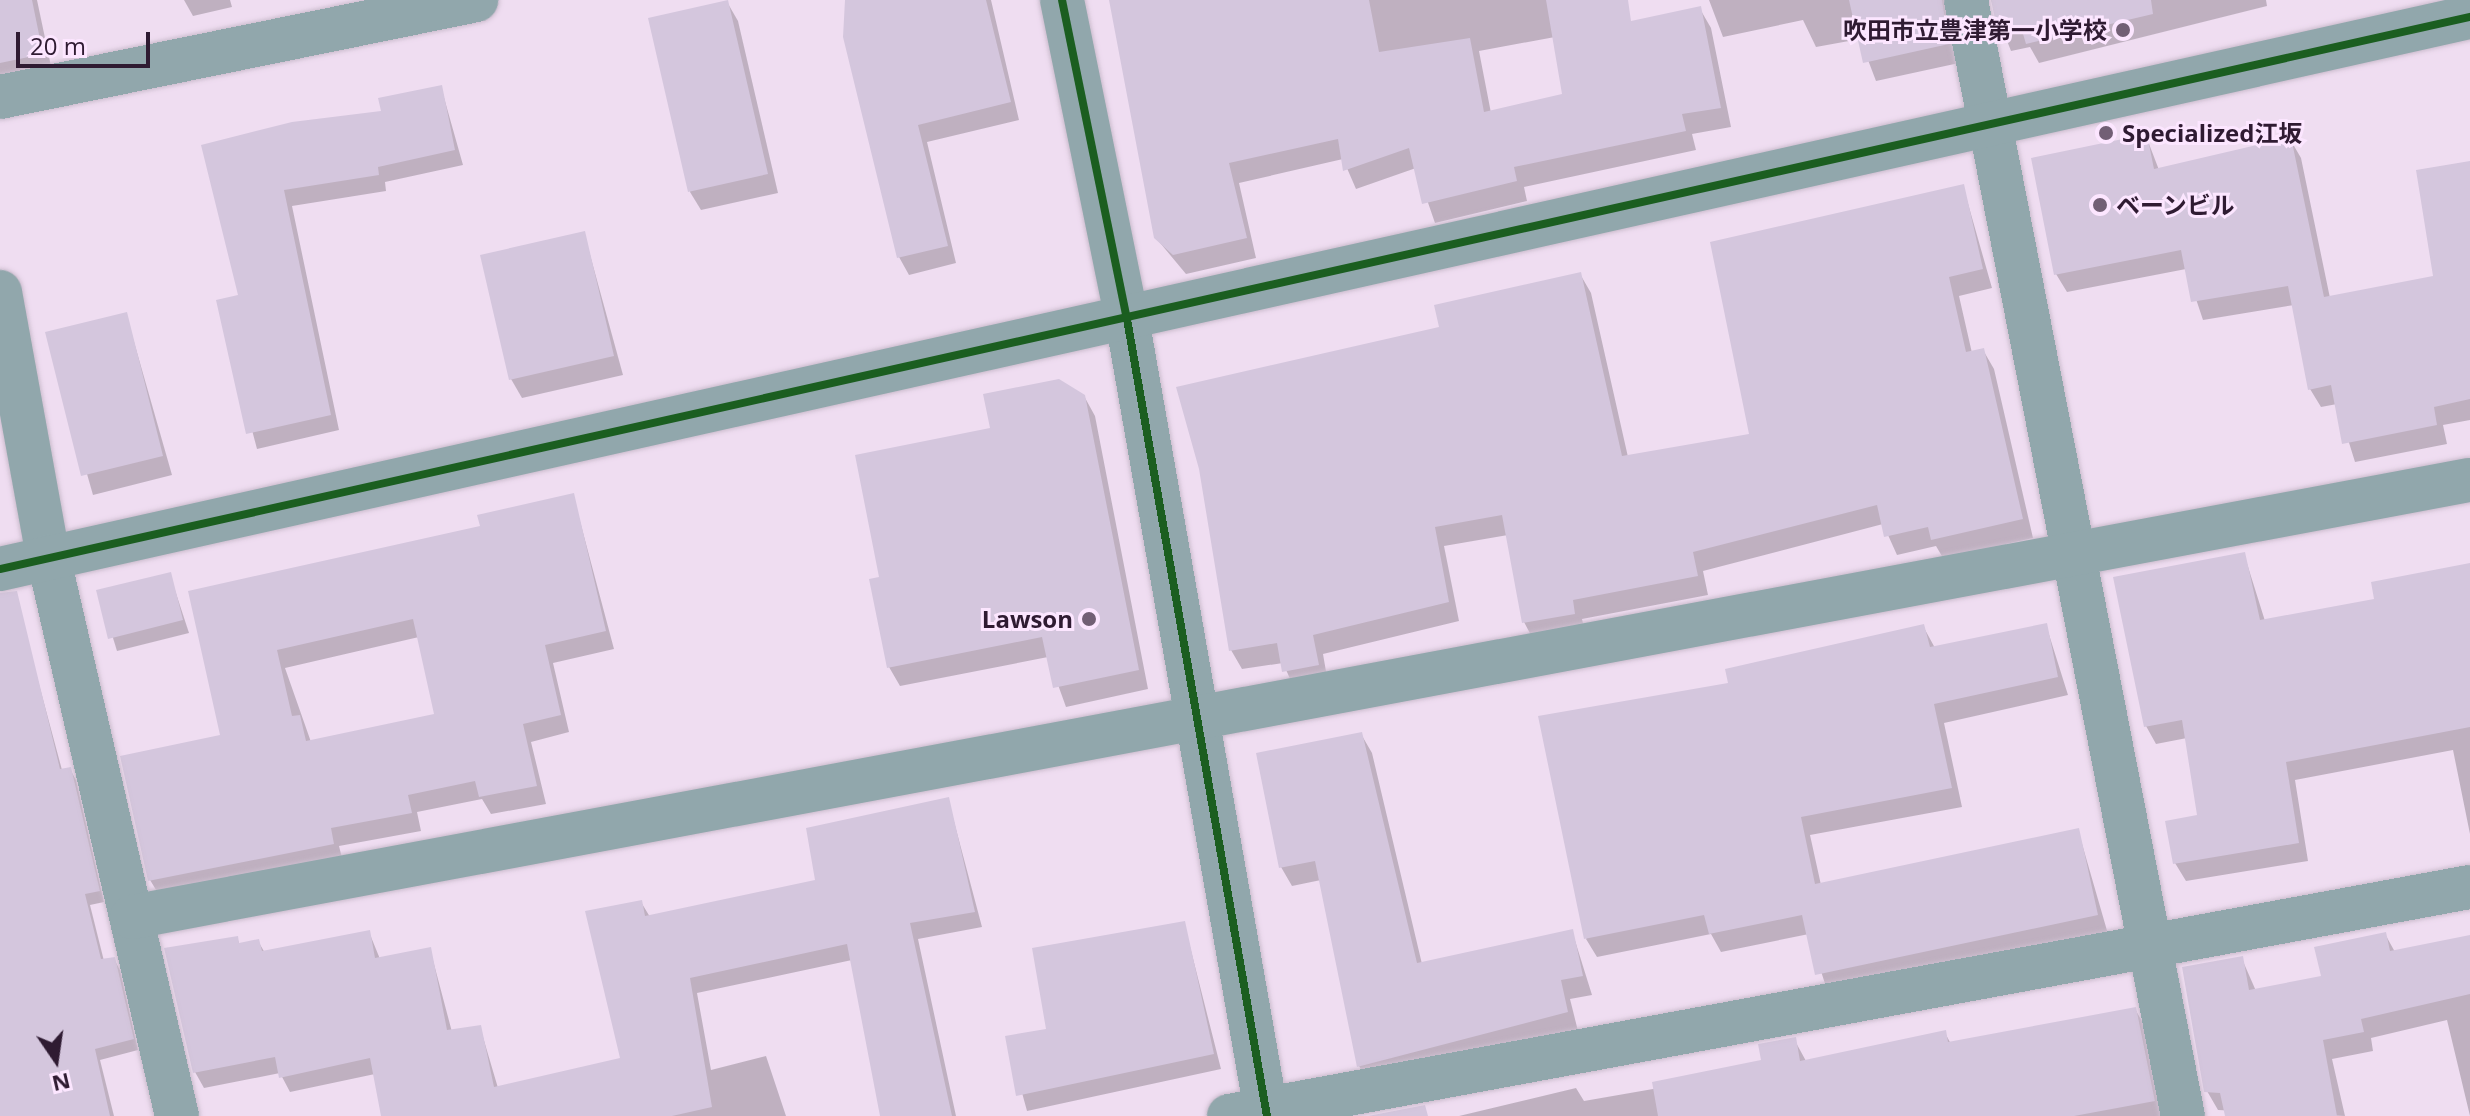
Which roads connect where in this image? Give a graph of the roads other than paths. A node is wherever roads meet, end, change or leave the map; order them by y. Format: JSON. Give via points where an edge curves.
{"nodes":[{"id":1,"x":476,"y":0,"type":"edge"},
{"id":2,"x":1062,"y":0,"type":"edge"},
{"id":3,"x":1966,"y":0,"type":"edge"},
{"id":4,"x":2470,"y":17,"type":"edge"},
{"id":5,"x":0,"y":97,"type":"edge"},
{"id":6,"x":1991,"y":123,"type":"junction"},
{"id":7,"x":0,"y":292,"type":"edge"},
{"id":8,"x":1127,"y":319,"type":"junction"},
{"id":9,"x":2470,"y":480,"type":"edge"},
{"id":10,"x":48,"y":556,"type":"junction"},
{"id":11,"x":2080,"y":557,"type":"junction"},
{"id":12,"x":0,"y":569,"type":"edge"},
{"id":13,"x":1195,"y":713,"type":"junction"},
{"id":14,"x":2470,"y":887,"type":"edge"},
{"id":15,"x":132,"y":917,"type":"junction"},
{"id":16,"x":2150,"y":944,"type":"junction"},
{"id":17,"x":1254,"y":1113,"type":"edge"},
{"id":18,"x":177,"y":1116,"type":"edge"},
{"id":19,"x":2183,"y":1116,"type":"edge"}],
"edges":[{"from":1,"to":5,"type":"street"},
{"from":2,"to":8,"type":"street"},
{"from":3,"to":6,"type":"street"},
{"from":4,"to":6,"type":"street"},
{"from":6,"to":8,"type":"street"},
{"from":6,"to":11,"type":"street"},
{"from":7,"to":10,"type":"street"},
{"from":8,"to":10,"type":"street"},
{"from":8,"to":13,"type":"street"},
{"from":9,"to":11,"type":"street"},
{"from":10,"to":12,"type":"street"},
{"from":10,"to":15,"type":"street"},
{"from":11,"to":13,"type":"street"},
{"from":11,"to":16,"type":"street"},
{"from":13,"to":15,"type":"street"},
{"from":13,"to":17,"type":"street"},
{"from":14,"to":16,"type":"street"},
{"from":15,"to":18,"type":"street"},
{"from":16,"to":17,"type":"street"},
{"from":16,"to":19,"type":"street"}]}
